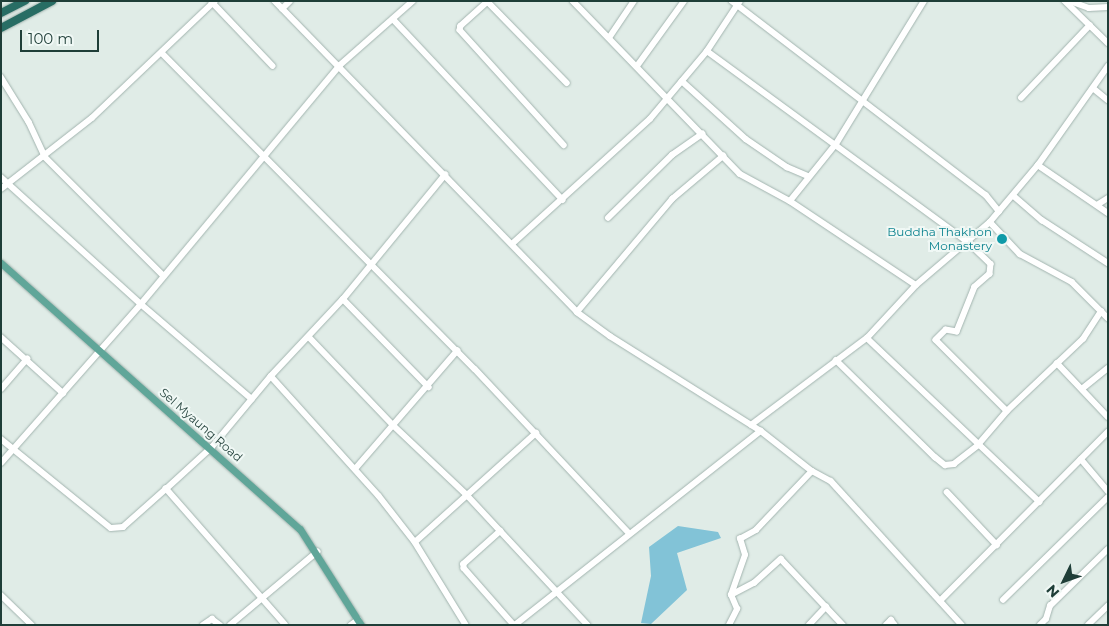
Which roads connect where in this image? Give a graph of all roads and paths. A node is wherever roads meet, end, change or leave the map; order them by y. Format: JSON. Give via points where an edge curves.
{"nodes":[{"id":1,"x":52,"y":1,"type":"edge"},
{"id":2,"x":275,"y":1,"type":"edge"},
{"id":3,"x":290,"y":1,"type":"edge"},
{"id":4,"x":413,"y":1,"type":"edge"},
{"id":5,"x":634,"y":1,"type":"edge"},
{"id":6,"x":684,"y":1,"type":"edge"},
{"id":7,"x":924,"y":1,"type":"edge"},
{"id":8,"x":1065,"y":1,"type":"edge"},
{"id":9,"x":1070,"y":1,"type":"edge"},
{"id":10,"x":23,"y":2,"type":"edge"},
{"id":11,"x":213,"y":2,"type":"edge"},
{"id":12,"x":488,"y":2,"type":"edge"},
{"id":13,"x":577,"y":3,"type":"edge"},
{"id":14,"x":737,"y":3,"type":"edge"},
{"id":15,"x":1108,"y":7,"type":"edge"},
{"id":16,"x":282,"y":9,"type":"junction"},
{"id":17,"x":30,"y":12,"type":"junction"},
{"id":18,"x":1,"y":14,"type":"edge"},
{"id":19,"x":393,"y":19,"type":"junction"},
{"id":20,"x":1090,"y":25,"type":"junction"},
{"id":21,"x":1,"y":28,"type":"edge"},
{"id":22,"x":609,"y":38,"type":"junction"},
{"id":23,"x":1108,"y":43,"type":"edge"},
{"id":24,"x":707,"y":51,"type":"junction"},
{"id":25,"x":163,"y":54,"type":"junction"},
{"id":26,"x":273,"y":66,"type":"dead end"},
{"id":27,"x":339,"y":66,"type":"junction"},
{"id":28,"x":637,"y":66,"type":"junction"},
{"id":29,"x":1108,"y":66,"type":"edge"},
{"id":30,"x":1,"y":77,"type":"edge"},
{"id":31,"x":682,"y":81,"type":"junction"},
{"id":32,"x":566,"y":83,"type":"dead end"},
{"id":33,"x":1093,"y":88,"type":"junction"},
{"id":34,"x":667,"y":98,"type":"junction"},
{"id":35,"x":1021,"y":98,"type":"dead end"},
{"id":36,"x":1108,"y":100,"type":"edge"},
{"id":37,"x":864,"y":101,"type":"junction"},
{"id":38,"x":702,"y":134,"type":"junction"},
{"id":39,"x":836,"y":144,"type":"junction"},
{"id":40,"x":564,"y":145,"type":"dead end"},
{"id":41,"x":264,"y":156,"type":"junction"},
{"id":42,"x":723,"y":156,"type":"junction"},
{"id":43,"x":45,"y":157,"type":"junction"},
{"id":44,"x":1038,"y":165,"type":"junction"},
{"id":45,"x":445,"y":175,"type":"junction"},
{"id":46,"x":808,"y":176,"type":"junction"},
{"id":47,"x":1,"y":177,"type":"edge"},
{"id":48,"x":8,"y":184,"type":"junction"},
{"id":49,"x":1,"y":189,"type":"edge"},
{"id":50,"x":1014,"y":196,"type":"junction"},
{"id":51,"x":1108,"y":198,"type":"edge"},
{"id":52,"x":562,"y":200,"type":"junction"},
{"id":53,"x":790,"y":202,"type":"junction"},
{"id":54,"x":1097,"y":205,"type":"junction"},
{"id":55,"x":1000,"y":211,"type":"junction"},
{"id":56,"x":1108,"y":213,"type":"edge"},
{"id":57,"x":608,"y":218,"type":"dead end"},
{"id":58,"x":990,"y":222,"type":"junction"},
{"id":59,"x":967,"y":241,"type":"junction"},
{"id":60,"x":512,"y":244,"type":"junction"},
{"id":61,"x":371,"y":263,"type":"junction"},
{"id":62,"x":1108,"y":263,"type":"edge"},
{"id":63,"x":1,"y":264,"type":"edge"},
{"id":64,"x":164,"y":276,"type":"junction"},
{"id":65,"x":916,"y":285,"type":"junction"},
{"id":66,"x":343,"y":299,"type":"junction"},
{"id":67,"x":141,"y":304,"type":"junction"},
{"id":68,"x":1100,"y":310,"type":"junction"},
{"id":69,"x":578,"y":312,"type":"junction"},
{"id":70,"x":1108,"y":318,"type":"edge"},
{"id":71,"x":1,"y":337,"type":"edge"},
{"id":72,"x":309,"y":337,"type":"junction"},
{"id":73,"x":868,"y":338,"type":"junction"},
{"id":74,"x":100,"y":351,"type":"junction"},
{"id":75,"x":457,"y":351,"type":"junction"},
{"id":76,"x":27,"y":359,"type":"junction"},
{"id":77,"x":836,"y":360,"type":"junction"},
{"id":78,"x":1057,"y":363,"type":"junction"},
{"id":79,"x":1108,"y":368,"type":"edge"},
{"id":80,"x":271,"y":376,"type":"junction"},
{"id":81,"x":429,"y":387,"type":"junction"},
{"id":82,"x":1082,"y":389,"type":"junction"},
{"id":83,"x":1,"y":390,"type":"edge"},
{"id":84,"x":63,"y":393,"type":"junction"},
{"id":85,"x":252,"y":399,"type":"junction"},
{"id":86,"x":1008,"y":410,"type":"junction"},
{"id":87,"x":1108,"y":418,"type":"edge"},
{"id":88,"x":393,"y":425,"type":"junction"},
{"id":89,"x":751,"y":425,"type":"junction"},
{"id":90,"x":761,"y":431,"type":"junction"},
{"id":91,"x":1108,"y":432,"type":"edge"},
{"id":92,"x":536,"y":433,"type":"junction"},
{"id":93,"x":1,"y":439,"type":"edge"},
{"id":94,"x":978,"y":445,"type":"junction"},
{"id":95,"x":212,"y":447,"type":"junction"},
{"id":96,"x":13,"y":450,"type":"junction"},
{"id":97,"x":1081,"y":459,"type":"junction"},
{"id":98,"x":1,"y":463,"type":"edge"},
{"id":99,"x":356,"y":468,"type":"junction"},
{"id":100,"x":812,"y":471,"type":"junction"},
{"id":101,"x":166,"y":489,"type":"junction"},
{"id":102,"x":1108,"y":491,"type":"edge"},
{"id":103,"x":948,"y":492,"type":"dead end"},
{"id":104,"x":468,"y":496,"type":"junction"},
{"id":105,"x":1108,"y":497,"type":"edge"},
{"id":106,"x":1040,"y":502,"type":"junction"},
{"id":107,"x":501,"y":531,"type":"junction"},
{"id":108,"x":629,"y":533,"type":"junction"},
{"id":109,"x":415,"y":542,"type":"junction"},
{"id":110,"x":997,"y":545,"type":"junction"},
{"id":111,"x":1108,"y":549,"type":"edge"},
{"id":112,"x":317,"y":552,"type":"junction"},
{"id":113,"x":557,"y":589,"type":"junction"},
{"id":114,"x":1,"y":595,"type":"edge"},
{"id":115,"x":731,"y":595,"type":"junction"},
{"id":116,"x":263,"y":599,"type":"junction"},
{"id":117,"x":1004,"y":600,"type":"dead end"},
{"id":118,"x":940,"y":601,"type":"junction"},
{"id":119,"x":1108,"y":606,"type":"edge"},
{"id":120,"x":826,"y":607,"type":"junction"},
{"id":121,"x":359,"y":622,"type":"edge"},
{"id":122,"x":960,"y":624,"type":"edge"},
{"id":123,"x":32,"y":625,"type":"edge"},
{"id":124,"x":203,"y":625,"type":"edge"},
{"id":125,"x":220,"y":625,"type":"edge"},
{"id":126,"x":230,"y":625,"type":"edge"},
{"id":127,"x":285,"y":625,"type":"edge"},
{"id":128,"x":351,"y":625,"type":"edge"},
{"id":129,"x":466,"y":625,"type":"edge"},
{"id":130,"x":515,"y":625,"type":"edge"},
{"id":131,"x":588,"y":625,"type":"edge"},
{"id":132,"x":729,"y":625,"type":"edge"},
{"id":133,"x":809,"y":625,"type":"edge"},
{"id":134,"x":843,"y":625,"type":"edge"},
{"id":135,"x":886,"y":625,"type":"edge"},
{"id":136,"x":894,"y":625,"type":"edge"},
{"id":137,"x":1040,"y":625,"type":"edge"},
{"id":138,"x":1088,"y":625,"type":"edge"}],
"edges":[{"from":1,"to":17,"type":"highway"},
{"from":2,"to":16,"type":"street"},
{"from":3,"to":16,"type":"street"},
{"from":4,"to":19,"type":"street"},
{"from":5,"to":22,"type":"street"},
{"from":6,"to":28,"type":"street"},
{"from":7,"to":37,"type":"street"},
{"from":8,"to":20,"type":"street"},
{"from":9,"to":15,"type":"street","via":[[1089,8]]},
{"from":10,"to":17,"type":"street"},
{"from":10,"to":18,"type":"highway"},
{"from":11,"to":25,"type":"street"},
{"from":11,"to":26,"type":"street"},
{"from":12,"to":32,"type":"street"},
{"from":12,"to":40,"type":"street","via":[[460,30]]},
{"from":13,"to":22,"type":"street"},
{"from":14,"to":24,"type":"street"},
{"from":14,"to":37,"type":"street"},
{"from":16,"to":27,"type":"street"},
{"from":17,"to":21,"type":"highway"},
{"from":19,"to":27,"type":"street"},
{"from":19,"to":52,"type":"street"},
{"from":20,"to":23,"type":"street"},
{"from":20,"to":35,"type":"street"},
{"from":22,"to":28,"type":"street"},
{"from":24,"to":31,"type":"street"},
{"from":24,"to":39,"type":"street"},
{"from":25,"to":41,"type":"street"},
{"from":25,"to":43,"type":"street"},
{"from":27,"to":41,"type":"street"},
{"from":27,"to":45,"type":"street"},
{"from":28,"to":34,"type":"street"},
{"from":29,"to":33,"type":"street"},
{"from":30,"to":43,"type":"street","via":[[30,122]]},
{"from":31,"to":34,"type":"street"},
{"from":31,"to":46,"type":"street","via":[[746,139],[787,167]]},
{"from":33,"to":36,"type":"street"},
{"from":33,"to":44,"type":"street"},
{"from":34,"to":38,"type":"street"},
{"from":34,"to":52,"type":"street","via":[[643,126]]},
{"from":37,"to":39,"type":"street"},
{"from":37,"to":55,"type":"street","via":[[986,196]]},
{"from":38,"to":42,"type":"street"},
{"from":38,"to":57,"type":"street","via":[[672,155]]},
{"from":39,"to":46,"type":"street"},
{"from":39,"to":59,"type":"street"},
{"from":41,"to":61,"type":"street"},
{"from":41,"to":64,"type":"street"},
{"from":42,"to":53,"type":"street","via":[[740,174]]},
{"from":42,"to":69,"type":"street","via":[[672,199]]},
{"from":43,"to":48,"type":"street"},
{"from":43,"to":64,"type":"street"},
{"from":44,"to":50,"type":"street"},
{"from":44,"to":54,"type":"street"},
{"from":45,"to":60,"type":"street"},
{"from":45,"to":61,"type":"street"},
{"from":46,"to":53,"type":"street"},
{"from":47,"to":48,"type":"street"},
{"from":48,"to":49,"type":"street"},
{"from":48,"to":67,"type":"street"},
{"from":50,"to":55,"type":"street"},
{"from":50,"to":62,"type":"street","via":[[1042,220]]},
{"from":51,"to":54,"type":"street"},
{"from":52,"to":60,"type":"street"},
{"from":53,"to":65,"type":"street"},
{"from":54,"to":56,"type":"street"},
{"from":55,"to":58,"type":"street"},
{"from":58,"to":59,"type":"street"},
{"from":58,"to":68,"type":"street","via":[[1020,254],[1072,282]]},
{"from":59,"to":65,"type":"street"},
{"from":59,"to":86,"type":"street","via":[[991,264],[990,274],[975,287],[957,332],[946,330],[936,340]]},
{"from":60,"to":69,"type":"street"},
{"from":61,"to":66,"type":"street"},
{"from":61,"to":75,"type":"street"},
{"from":63,"to":74,"type":"main road","name":"Sel Myaung Road"},
{"from":64,"to":67,"type":"street"},
{"from":65,"to":73,"type":"street"},
{"from":66,"to":72,"type":"street"},
{"from":66,"to":81,"type":"street"},
{"from":67,"to":74,"type":"street"},
{"from":67,"to":85,"type":"street"},
{"from":68,"to":70,"type":"street"},
{"from":68,"to":78,"type":"street","via":[[1083,339]]},
{"from":69,"to":89,"type":"street"},
{"from":71,"to":76,"type":"street"},
{"from":72,"to":80,"type":"street"},
{"from":72,"to":88,"type":"street"},
{"from":73,"to":77,"type":"street"},
{"from":73,"to":94,"type":"street"},
{"from":74,"to":84,"type":"street"},
{"from":74,"to":95,"type":"main road","name":"Sel Myaung Road"},
{"from":75,"to":81,"type":"street"},
{"from":75,"to":92,"type":"street"},
{"from":76,"to":83,"type":"street"},
{"from":76,"to":84,"type":"street"},
{"from":77,"to":89,"type":"street"},
{"from":77,"to":94,"type":"street","via":[[945,465],[954,464]]},
{"from":78,"to":82,"type":"street"},
{"from":78,"to":86,"type":"street"},
{"from":79,"to":82,"type":"street"},
{"from":80,"to":85,"type":"street"},
{"from":80,"to":99,"type":"street"},
{"from":81,"to":88,"type":"street"},
{"from":82,"to":87,"type":"street"},
{"from":84,"to":96,"type":"street"},
{"from":85,"to":95,"type":"street"},
{"from":86,"to":94,"type":"street"},
{"from":88,"to":99,"type":"street"},
{"from":88,"to":104,"type":"street"},
{"from":89,"to":90,"type":"street"},
{"from":90,"to":100,"type":"street"},
{"from":90,"to":108,"type":"street"},
{"from":91,"to":97,"type":"street"},
{"from":92,"to":104,"type":"street"},
{"from":92,"to":108,"type":"street"},
{"from":93,"to":96,"type":"street"},
{"from":94,"to":106,"type":"street"},
{"from":95,"to":101,"type":"street"},
{"from":95,"to":112,"type":"main road","name":"Sel Myaung Road","via":[[300,529]]},
{"from":96,"to":98,"type":"street"},
{"from":96,"to":101,"type":"street","via":[[49,475],[111,528],[123,527]]},
{"from":97,"to":102,"type":"street"},
{"from":97,"to":106,"type":"street"},
{"from":99,"to":109,"type":"street"},
{"from":100,"to":115,"type":"street","via":[[756,530],[740,539],[745,555]]},
{"from":100,"to":118,"type":"street","via":[[830,481]]},
{"from":101,"to":116,"type":"street"},
{"from":103,"to":110,"type":"street"},
{"from":104,"to":107,"type":"street"},
{"from":104,"to":109,"type":"street"},
{"from":105,"to":117,"type":"street"},
{"from":106,"to":110,"type":"street"},
{"from":107,"to":113,"type":"street"},
{"from":107,"to":130,"type":"street","via":[[464,564],[464,568]]},
{"from":108,"to":113,"type":"street"},
{"from":109,"to":129,"type":"street"},
{"from":110,"to":118,"type":"street"},
{"from":111,"to":137,"type":"street","via":[[1050,606],[1046,619]]},
{"from":112,"to":116,"type":"street"},
{"from":112,"to":121,"type":"main road","name":"Sel Myaung Road"},
{"from":113,"to":130,"type":"street"},
{"from":113,"to":131,"type":"street"},
{"from":114,"to":123,"type":"street"},
{"from":115,"to":120,"type":"street","via":[[754,583],[781,559]]},
{"from":115,"to":132,"type":"street","via":[[737,609]]},
{"from":116,"to":126,"type":"street"},
{"from":116,"to":127,"type":"street"},
{"from":118,"to":122,"type":"street"},
{"from":119,"to":138,"type":"street"},
{"from":120,"to":133,"type":"street"},
{"from":120,"to":134,"type":"street"},
{"from":121,"to":128,"type":"street"},
{"from":124,"to":125,"type":"street","via":[[212,619]]},
{"from":135,"to":136,"type":"street","via":[[890,620]]}]}
